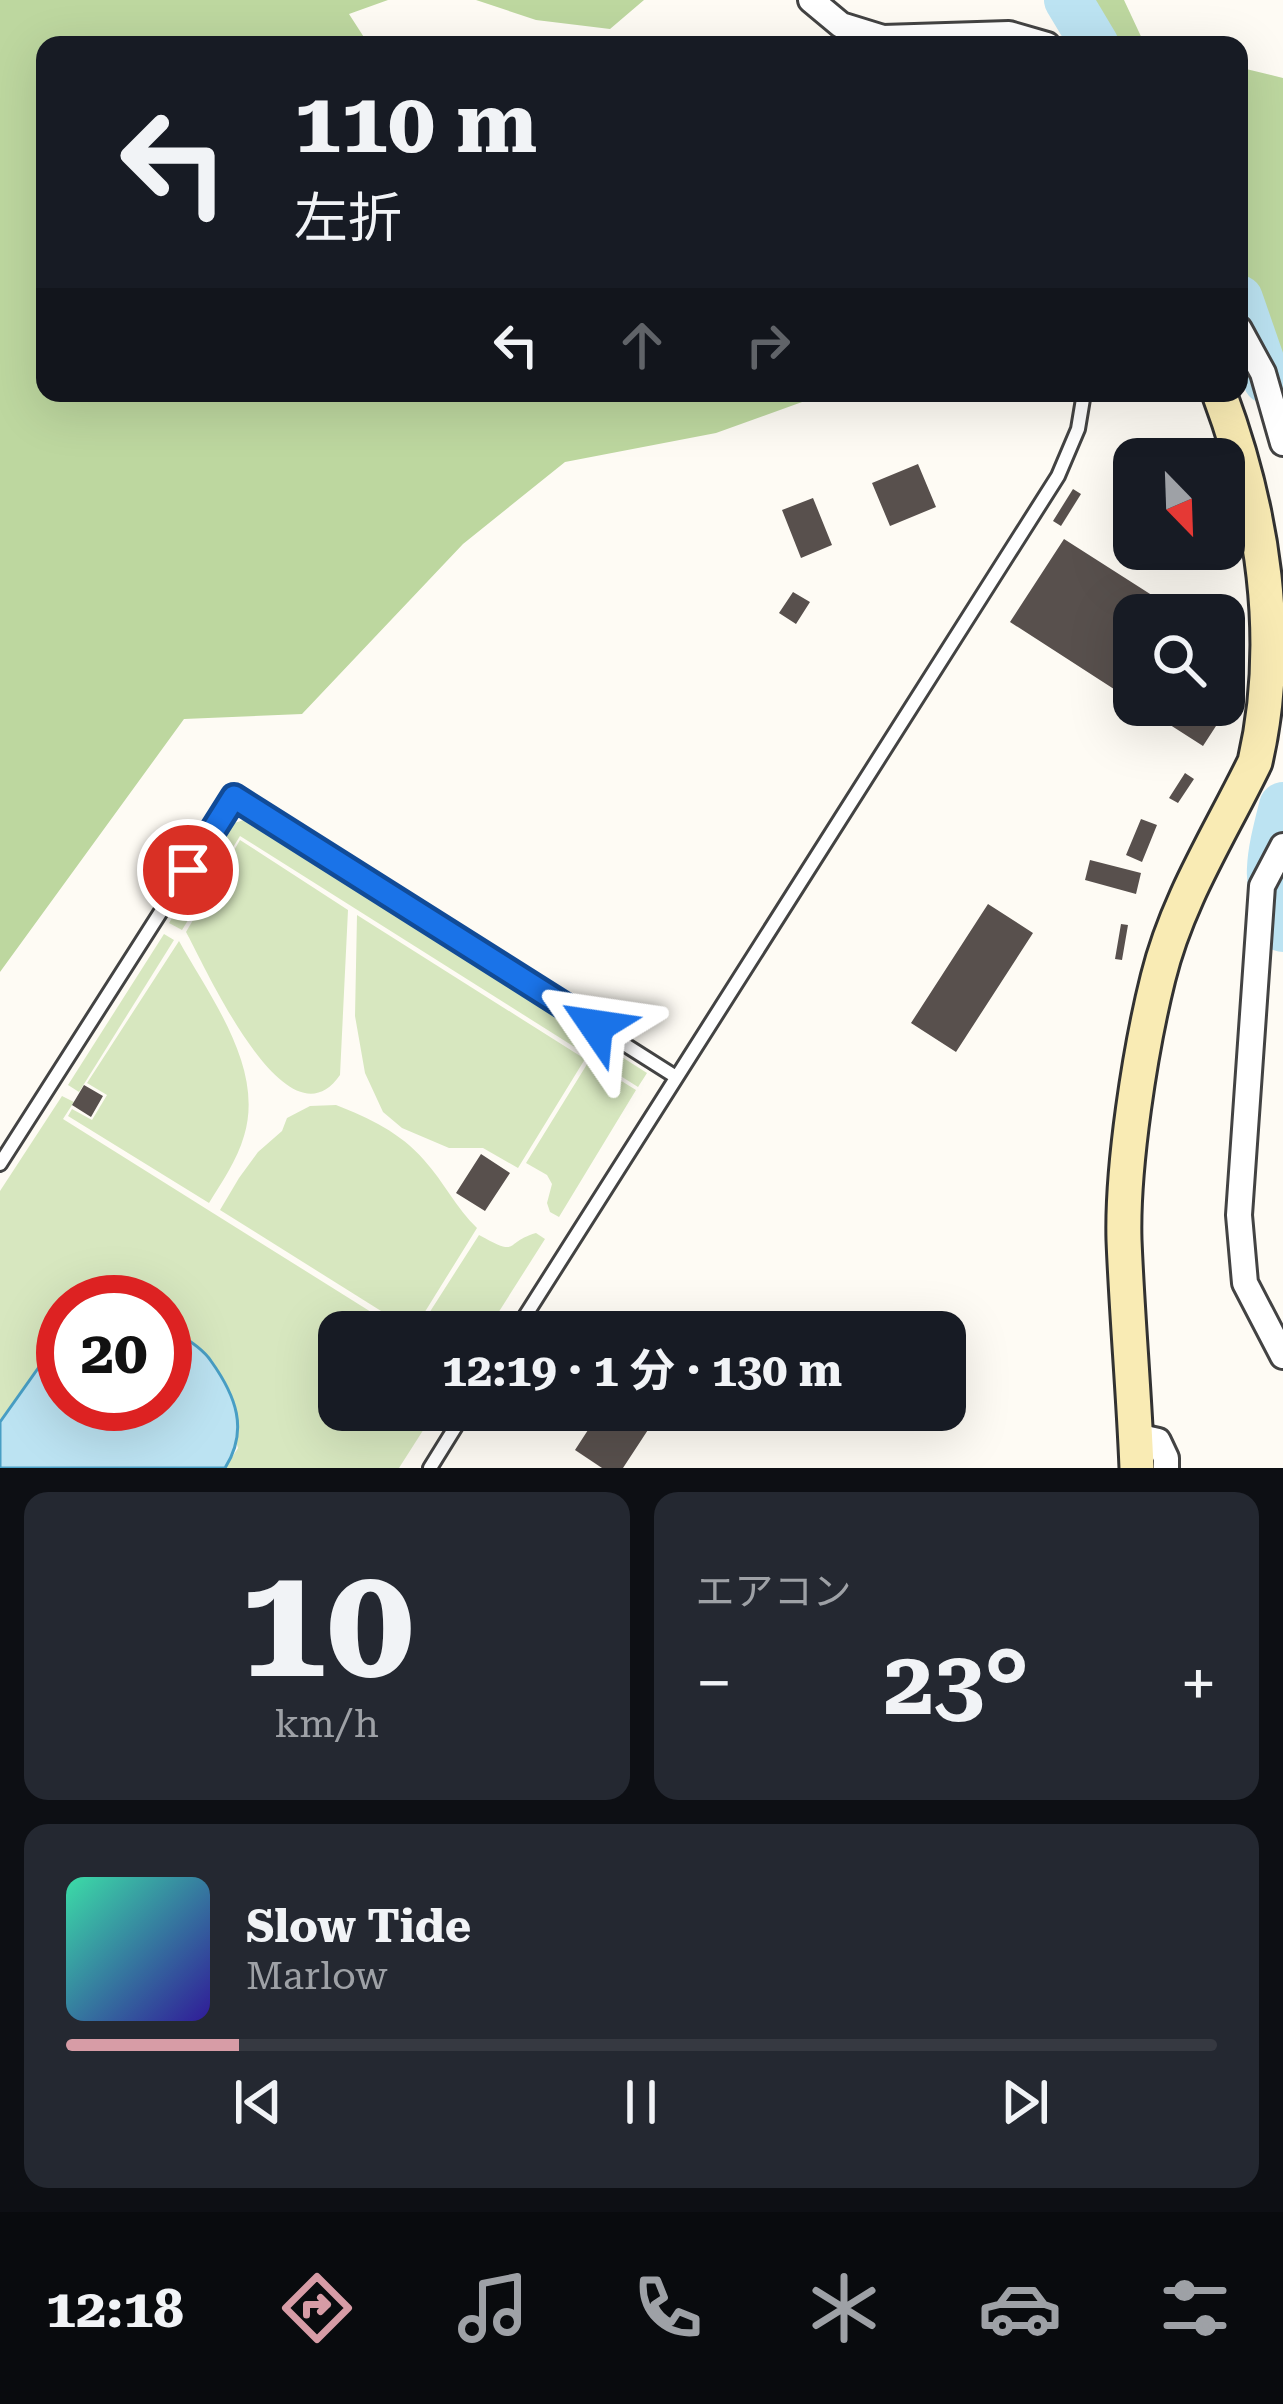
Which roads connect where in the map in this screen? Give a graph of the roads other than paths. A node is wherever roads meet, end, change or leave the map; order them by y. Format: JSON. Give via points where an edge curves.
{"nodes":[{"id":1,"x":812,"y":0,"type":"edge"},
{"id":2,"x":878,"y":36,"type":"edge"},
{"id":3,"x":946,"y":36,"type":"edge"},
{"id":4,"x":1016,"y":36,"type":"edge"},
{"id":5,"x":1248,"y":346,"type":"edge"},
{"id":6,"x":1082,"y":402,"type":"edge"},
{"id":7,"x":1222,"y":402,"type":"edge"},
{"id":8,"x":1283,"y":443,"type":"edge"},
{"id":9,"x":1283,"y":846,"type":"edge"},
{"id":10,"x":676,"y":1077,"type":"junction"},
{"id":11,"x":0,"y":1164,"type":"edge"},
{"id":12,"x":528,"y":1311,"type":"edge"},
{"id":13,"x":1283,"y":1357,"type":"edge"},
{"id":14,"x":453,"y":1431,"type":"edge"},
{"id":15,"x":1137,"y":1452,"type":"edge"},
{"id":16,"x":430,"y":1468,"type":"edge"},
{"id":17,"x":1166,"y":1468,"type":"edge"}],
"edges":[{"from":1,"to":2,"type":"street","via":[[842,25]]},
{"from":3,"to":4,"type":"street"},
{"from":5,"to":8,"type":"street"},
{"from":6,"to":10,"type":"lane","via":[[1058,476]]},
{"from":7,"to":15,"type":"street","via":[[1278,574],[1283,639],[1275,705],[1256,759],[1190,884],[1158,978],[1124,1236]]},
{"from":9,"to":13,"type":"street","via":[[1262,886],[1239,1215],[1245,1283]]},
{"from":10,"to":11,"type":"lane","via":[[234,797]]},
{"from":10,"to":12,"type":"lane"},
{"from":14,"to":16,"type":"lane"},
{"from":15,"to":17,"type":"street","via":[[1158,1441]]}]}
